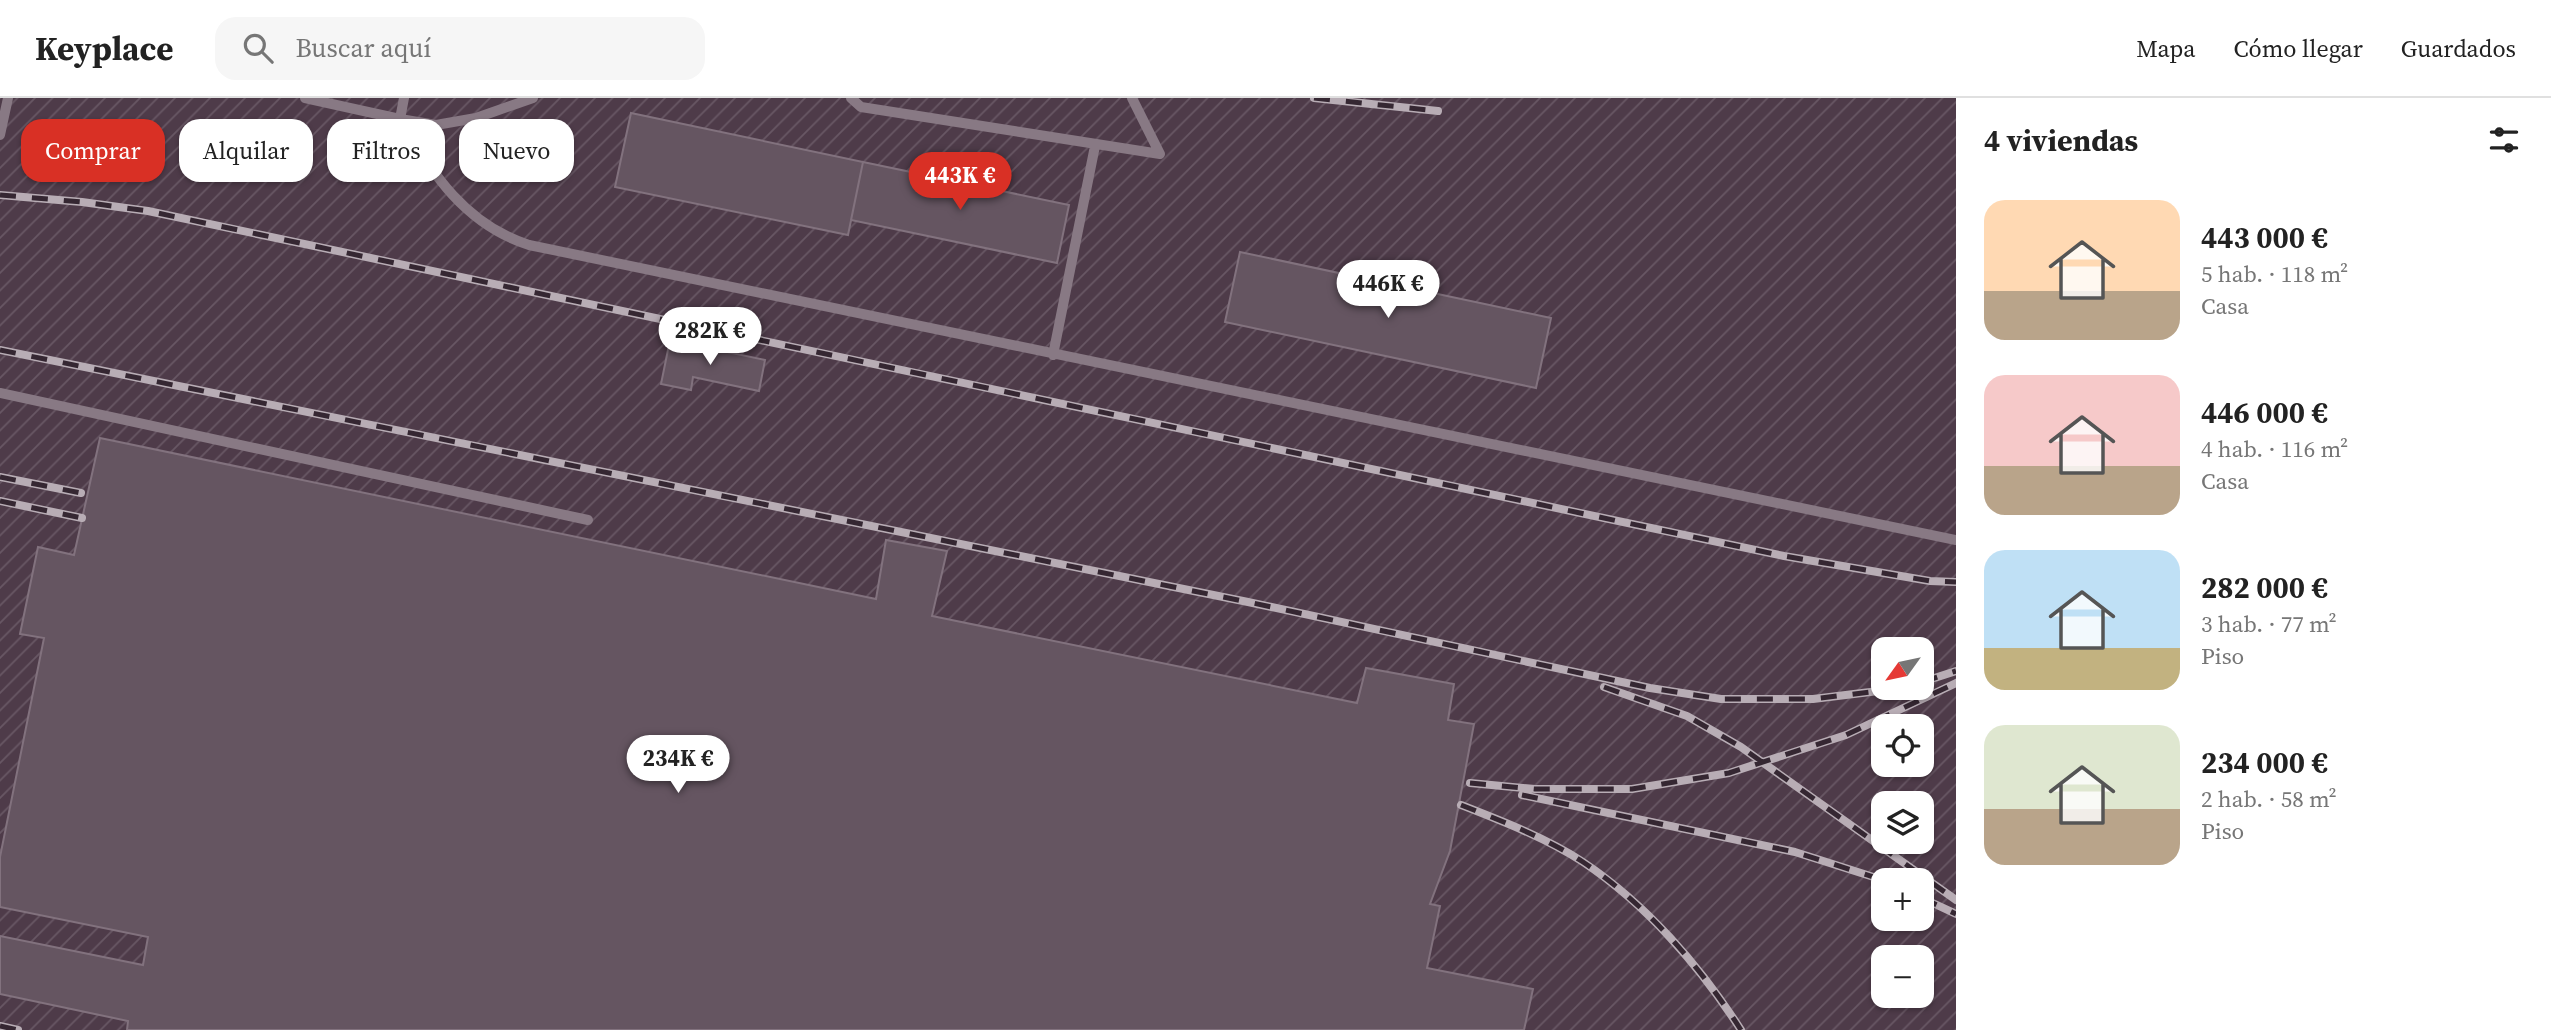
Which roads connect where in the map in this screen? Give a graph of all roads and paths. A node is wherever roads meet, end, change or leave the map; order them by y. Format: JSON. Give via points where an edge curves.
{"nodes":[{"id":1,"x":8,"y":98,"type":"edge"},
{"id":2,"x":306,"y":98,"type":"edge"},
{"id":3,"x":404,"y":98,"type":"edge"},
{"id":4,"x":533,"y":98,"type":"edge"},
{"id":5,"x":851,"y":98,"type":"edge"},
{"id":6,"x":1132,"y":98,"type":"edge"},
{"id":7,"x":400,"y":119,"type":"joint"},
{"id":8,"x":445,"y":123,"type":"edge"},
{"id":9,"x":0,"y":135,"type":"edge"},
{"id":10,"x":1095,"y":146,"type":"junction"},
{"id":11,"x":444,"y":182,"type":"edge"},
{"id":12,"x":1053,"y":355,"type":"junction"},
{"id":13,"x":0,"y":393,"type":"edge"},
{"id":14,"x":588,"y":520,"type":"dead end"},
{"id":15,"x":1956,"y":540,"type":"edge"}],
"edges":[{"from":1,"to":9,"type":"lane"},
{"from":2,"to":7,"type":"lane"},
{"from":3,"to":7,"type":"lane"},
{"from":4,"to":8,"type":"lane"},
{"from":5,"to":10,"type":"lane","via":[[861,107]]},
{"from":6,"to":10,"type":"lane","via":[[1160,154]]},
{"from":10,"to":12,"type":"lane"},
{"from":11,"to":12,"type":"lane","via":[[482,225],[504,237]]},
{"from":12,"to":15,"type":"lane"},
{"from":13,"to":14,"type":"lane"}]}
